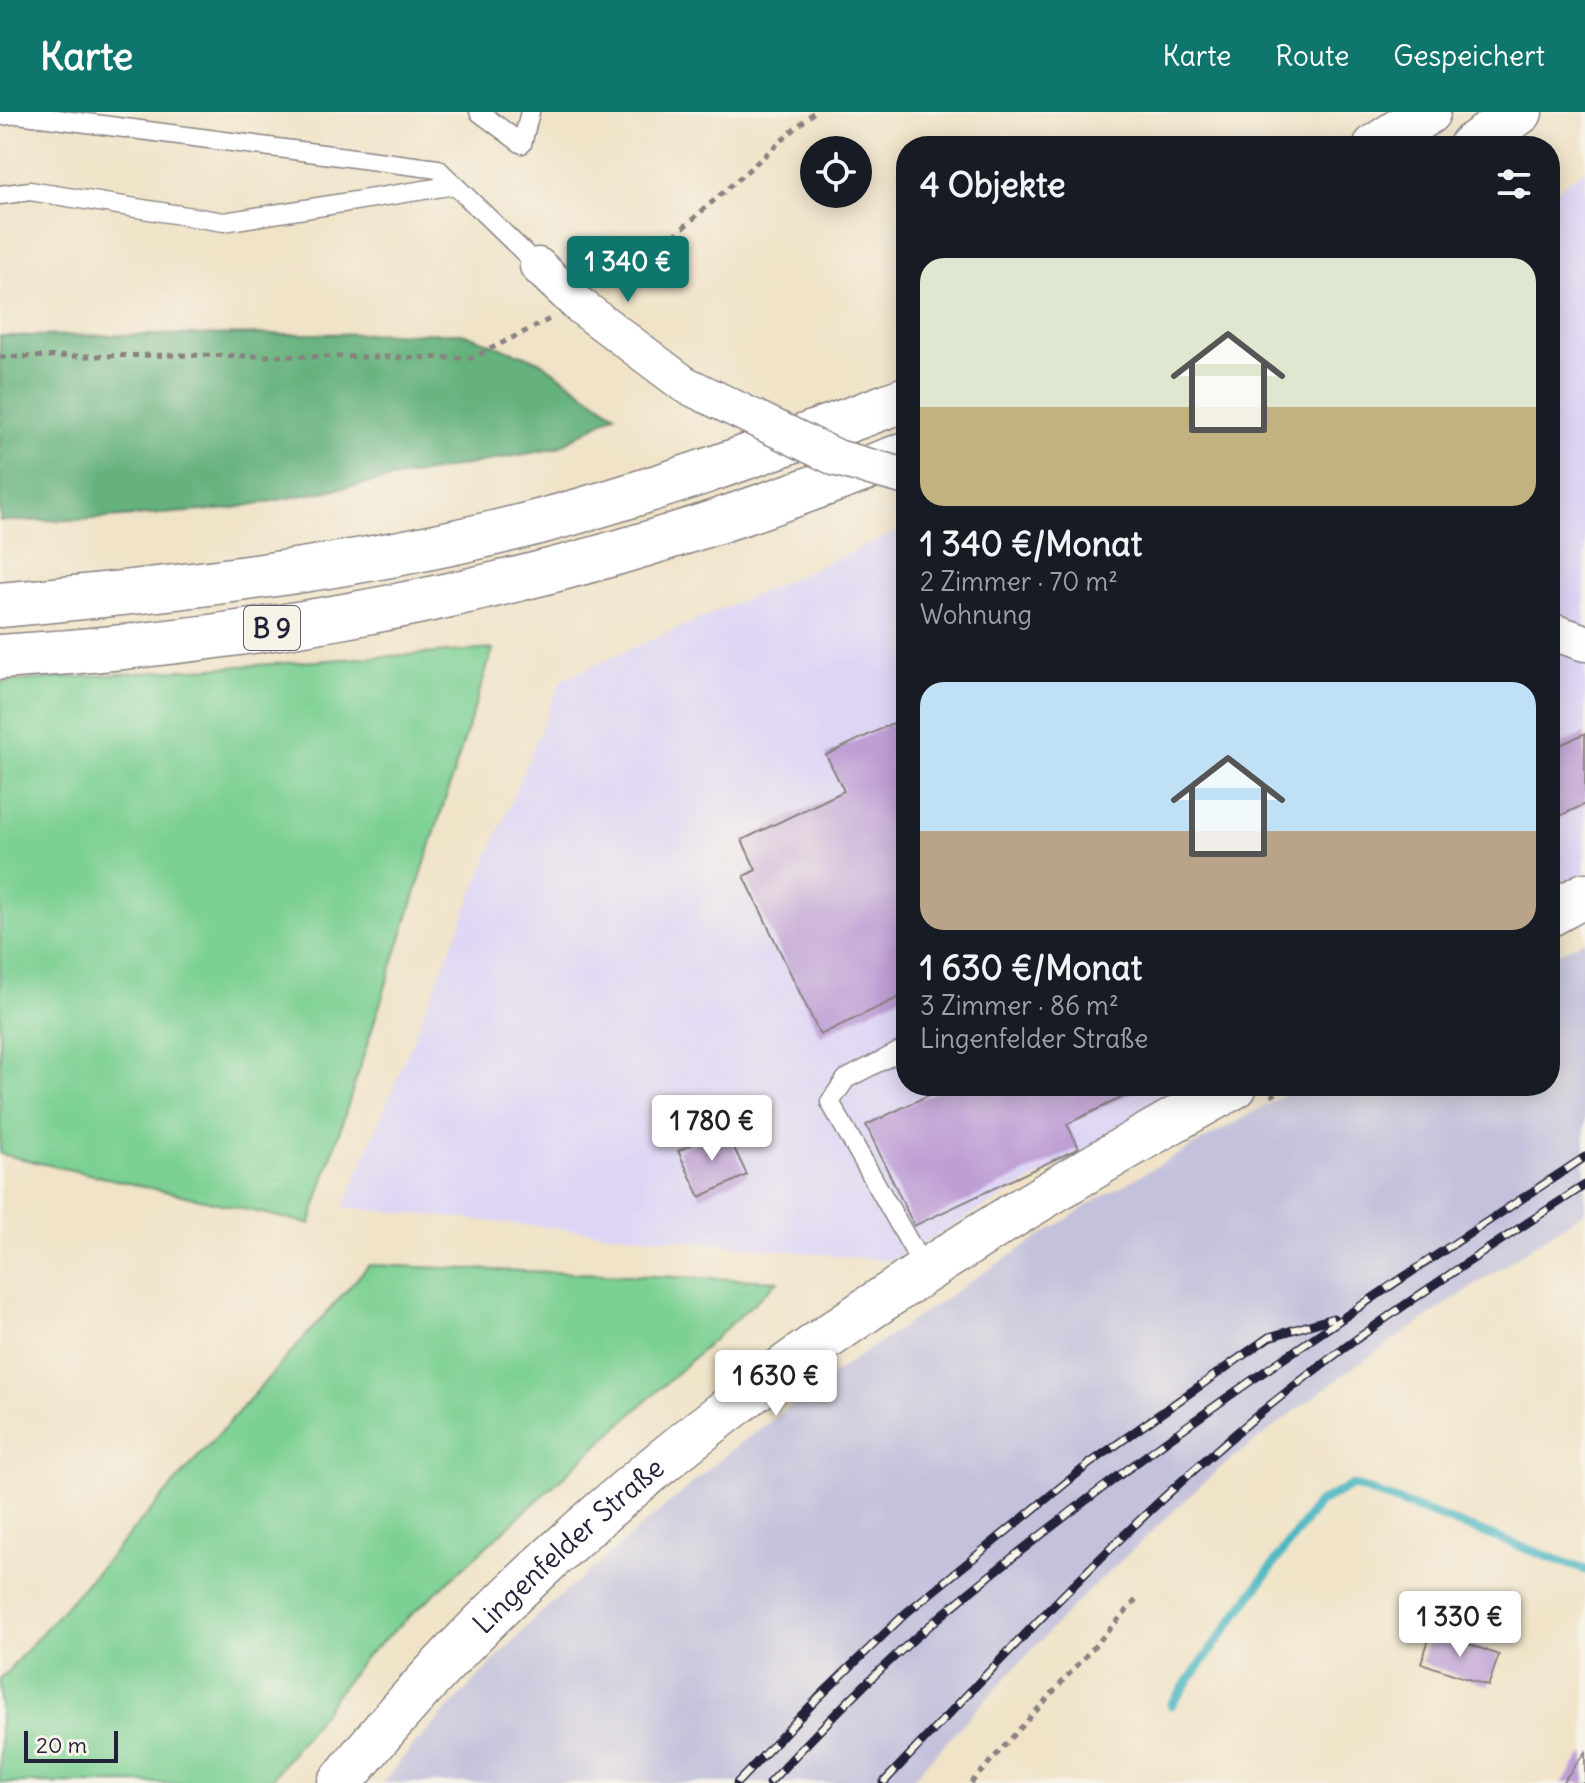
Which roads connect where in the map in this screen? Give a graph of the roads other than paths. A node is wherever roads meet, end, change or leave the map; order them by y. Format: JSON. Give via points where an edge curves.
{"nodes":[{"id":1,"x":479,"y":112,"type":"edge"},
{"id":2,"x":530,"y":112,"type":"edge"},
{"id":3,"x":1428,"y":112,"type":"edge"},
{"id":4,"x":1520,"y":112,"type":"edge"},
{"id":5,"x":0,"y":116,"type":"edge"},
{"id":6,"x":1391,"y":136,"type":"edge"},
{"id":7,"x":1485,"y":136,"type":"edge"},
{"id":8,"x":455,"y":185,"type":"junction"},
{"id":9,"x":0,"y":195,"type":"edge"},
{"id":10,"x":538,"y":266,"type":"joint"},
{"id":11,"x":896,"y":403,"type":"edge"},
{"id":12,"x":896,"y":458,"type":"edge"},
{"id":13,"x":896,"y":474,"type":"edge"},
{"id":14,"x":0,"y":605,"type":"edge"},
{"id":15,"x":1560,"y":634,"type":"edge"},
{"id":16,"x":1585,"y":643,"type":"edge"},
{"id":17,"x":0,"y":657,"type":"edge"},
{"id":18,"x":1585,"y":895,"type":"edge"},
{"id":19,"x":1560,"y":909,"type":"edge"},
{"id":20,"x":896,"y":1053,"type":"edge"},
{"id":21,"x":1242,"y":1096,"type":"edge"},
{"id":22,"x":926,"y":1272,"type":"junction"},
{"id":23,"x":340,"y":1783,"type":"edge"}],
"edges":[{"from":1,"to":2,"type":"lane","via":[[522,144]]},
{"from":3,"to":6,"type":"main road"},
{"from":4,"to":7,"type":"main road"},
{"from":5,"to":8,"type":"lane","via":[[18,114],[438,169]]},
{"from":8,"to":9,"type":"lane","via":[[224,222],[30,191]]},
{"from":8,"to":10,"type":"lane"},
{"from":10,"to":13,"type":"street","bridge":true,"via":[[579,305],[684,384],[837,458]]},
{"from":11,"to":14,"type":"main road","number":"B 9","via":[[618,501],[472,538],[225,581]]},
{"from":12,"to":17,"type":"main road","number":"B 9","via":[[742,514],[540,574],[411,604],[236,634]]},
{"from":15,"to":16,"type":"street"},
{"from":18,"to":19,"type":"main road"},
{"from":20,"to":22,"type":"lane","via":[[846,1079],[830,1102]]},
{"from":21,"to":22,"type":"main road","name":"Lingenfelder Straße","via":[[1122,1151]]},
{"from":22,"to":23,"type":"main road","name":"Lingenfelder Straße","via":[[801,1355],[604,1509],[514,1591]]}]}
